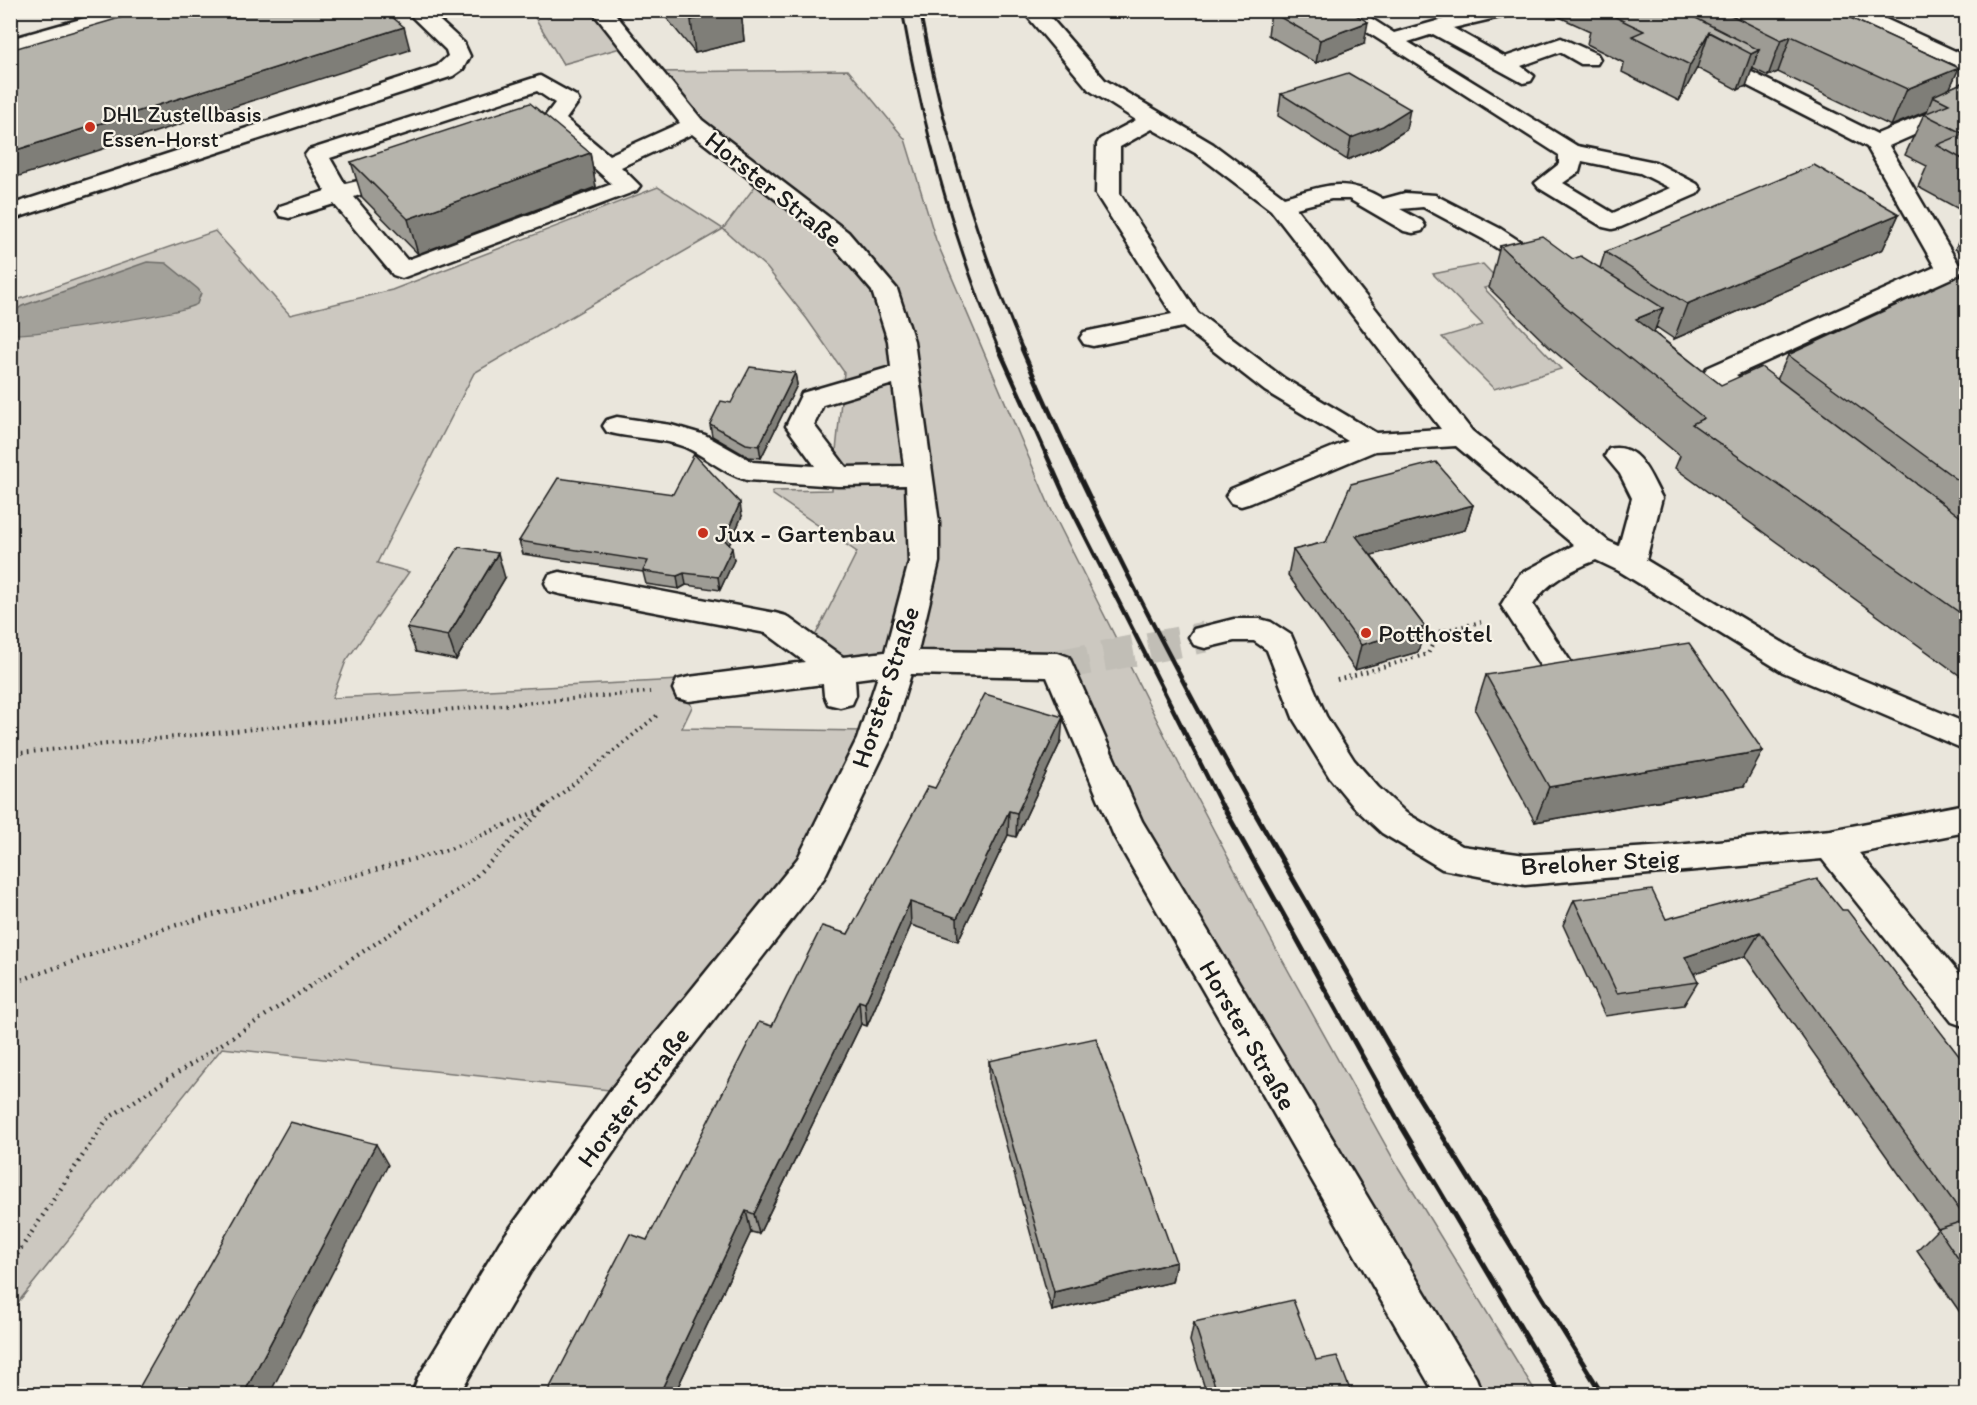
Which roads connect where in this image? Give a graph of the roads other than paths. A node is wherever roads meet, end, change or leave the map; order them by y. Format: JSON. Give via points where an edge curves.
{"nodes":[{"id":1,"x":138,"y":10,"type":"edge"},
{"id":2,"x":415,"y":10,"type":"edge"},
{"id":3,"x":601,"y":10,"type":"edge"},
{"id":4,"x":1032,"y":10,"type":"edge"},
{"id":5,"x":1343,"y":10,"type":"edge"},
{"id":6,"x":1506,"y":10,"type":"edge"},
{"id":7,"x":1848,"y":10,"type":"edge"},
{"id":8,"x":1435,"y":27,"type":"junction"},
{"id":9,"x":1391,"y":40,"type":"junction"},
{"id":10,"x":10,"y":46,"type":"edge"},
{"id":11,"x":1692,"y":48,"type":"edge"},
{"id":12,"x":1589,"y":59,"type":"dead end"},
{"id":13,"x":1966,"y":64,"type":"edge"},
{"id":14,"x":1503,"y":65,"type":"junction"},
{"id":15,"x":1522,"y":76,"type":"dead end"},
{"id":16,"x":1945,"y":94,"type":"edge"},
{"id":17,"x":1966,"y":104,"type":"edge"},
{"id":18,"x":554,"y":120,"type":"junction"},
{"id":19,"x":1152,"y":120,"type":"junction"},
{"id":20,"x":694,"y":125,"type":"junction"},
{"id":21,"x":509,"y":136,"type":"edge"},
{"id":22,"x":1876,"y":143,"type":"junction"},
{"id":23,"x":1561,"y":146,"type":"junction"},
{"id":24,"x":606,"y":165,"type":"junction"},
{"id":25,"x":384,"y":179,"type":"edge"},
{"id":26,"x":339,"y":194,"type":"junction"},
{"id":27,"x":1280,"y":205,"type":"junction"},
{"id":28,"x":1382,"y":206,"type":"junction"},
{"id":29,"x":289,"y":211,"type":"dead end"},
{"id":30,"x":10,"y":213,"type":"edge"},
{"id":31,"x":1413,"y":226,"type":"dead end"},
{"id":32,"x":1564,"y":281,"type":"edge"},
{"id":33,"x":1188,"y":318,"type":"junction"},
{"id":34,"x":1093,"y":338,"type":"dead end"},
{"id":35,"x":905,"y":372,"type":"junction"},
{"id":36,"x":1782,"y":424,"type":"edge"},
{"id":37,"x":617,"y":426,"type":"dead end"},
{"id":38,"x":1462,"y":436,"type":"junction"},
{"id":39,"x":1371,"y":442,"type":"junction"},
{"id":40,"x":1619,"y":456,"type":"dead end"},
{"id":41,"x":919,"y":475,"type":"junction"},
{"id":42,"x":838,"y":477,"type":"junction"},
{"id":43,"x":1241,"y":496,"type":"dead end"},
{"id":44,"x":1597,"y":548,"type":"junction"},
{"id":45,"x":1630,"y":564,"type":"junction"},
{"id":46,"x":560,"y":583,"type":"dead end"},
{"id":47,"x":1205,"y":637,"type":"tunnel mouth"},
{"id":48,"x":899,"y":662,"type":"junction"},
{"id":49,"x":1566,"y":679,"type":"edge"},
{"id":50,"x":839,"y":682,"type":"junction"},
{"id":51,"x":689,"y":689,"type":"road end"},
{"id":52,"x":1966,"y":737,"type":"edge"},
{"id":53,"x":1966,"y":818,"type":"edge"},
{"id":54,"x":1831,"y":844,"type":"junction"},
{"id":55,"x":1966,"y":1010,"type":"edge"},
{"id":56,"x":434,"y":1395,"type":"edge"},
{"id":57,"x":1460,"y":1395,"type":"edge"}],
"edges":[{"from":1,"to":10,"type":"street"},
{"from":2,"to":30,"type":"street","via":[[456,48],[459,56],[445,71]]},
{"from":3,"to":20,"type":"street","name":"Horster Straße"},
{"from":4,"to":19,"type":"street","via":[[1097,85]]},
{"from":5,"to":9,"type":"street"},
{"from":6,"to":8,"type":"street"},
{"from":7,"to":13,"type":"street"},
{"from":8,"to":9,"type":"street"},
{"from":8,"to":14,"type":"street"},
{"from":9,"to":23,"type":"street"},
{"from":11,"to":22,"type":"street"},
{"from":12,"to":14,"type":"street","via":[[1561,44]]},
{"from":14,"to":15,"type":"street"},
{"from":16,"to":17,"type":"street"},
{"from":17,"to":22,"type":"street"},
{"from":18,"to":21,"type":"street"},
{"from":18,"to":24,"type":"street"},
{"from":18,"to":26,"type":"street","via":[[568,101],[540,83],[318,155]]},
{"from":19,"to":27,"type":"street","via":[[1205,149]]},
{"from":19,"to":33,"type":"street","via":[[1108,144],[1108,194]]},
{"from":20,"to":24,"type":"street"},
{"from":20,"to":35,"type":"street","name":"Horster Straße","via":[[839,237],[884,289],[901,341]]},
{"from":22,"to":36,"type":"street","via":[[1949,270],[1708,369]]},
{"from":23,"to":23,"type":"street","via":[[1571,167],[1547,183],[1612,222],[1689,189],[1647,167]]},
{"from":24,"to":26,"type":"street","via":[[628,186],[402,270]]},
{"from":25,"to":26,"type":"street"},
{"from":26,"to":29,"type":"street"},
{"from":27,"to":28,"type":"street","via":[[1331,192],[1354,192]]},
{"from":27,"to":38,"type":"street"},
{"from":28,"to":31,"type":"street"},
{"from":28,"to":32,"type":"street","via":[[1427,200],[1492,234]]},
{"from":33,"to":34,"type":"street"},
{"from":33,"to":39,"type":"street","via":[[1275,385]]},
{"from":35,"to":41,"type":"street","name":"Horster Straße"},
{"from":35,"to":42,"type":"street","via":[[812,399],[800,426]]},
{"from":37,"to":42,"type":"street","via":[[661,431],[695,441],[747,471]]},
{"from":38,"to":39,"type":"street"},
{"from":38,"to":44,"type":"street"},
{"from":39,"to":43,"type":"street"},
{"from":40,"to":45,"type":"street","via":[[1632,469],[1647,498]]},
{"from":41,"to":42,"type":"street"},
{"from":41,"to":48,"type":"street","name":"Horster Straße","via":[[924,562]]},
{"from":44,"to":45,"type":"street"},
{"from":44,"to":49,"type":"street","via":[[1569,559],[1531,582],[1517,605]]},
{"from":45,"to":52,"type":"street","via":[[1794,664]]},
{"from":46,"to":50,"type":"street","via":[[775,624]]},
{"from":47,"to":54,"type":"street","name":"Breloher Steig","via":[[1234,630],[1260,630],[1280,643],[1311,720],[1342,769],[1394,824],[1455,860],[1525,870]]},
{"from":48,"to":50,"type":"street"},
{"from":48,"to":56,"type":"street","name":"Horster Straße","via":[[874,740],[811,867],[626,1101],[515,1257]]},
{"from":48,"to":57,"type":"street","name":"Horster Straße","via":[[1058,664],[1126,826]]},
{"from":50,"to":51,"type":"street"},
{"from":53,"to":54,"type":"street","name":"Breloher Steig"},
{"from":54,"to":55,"type":"street"}]}
